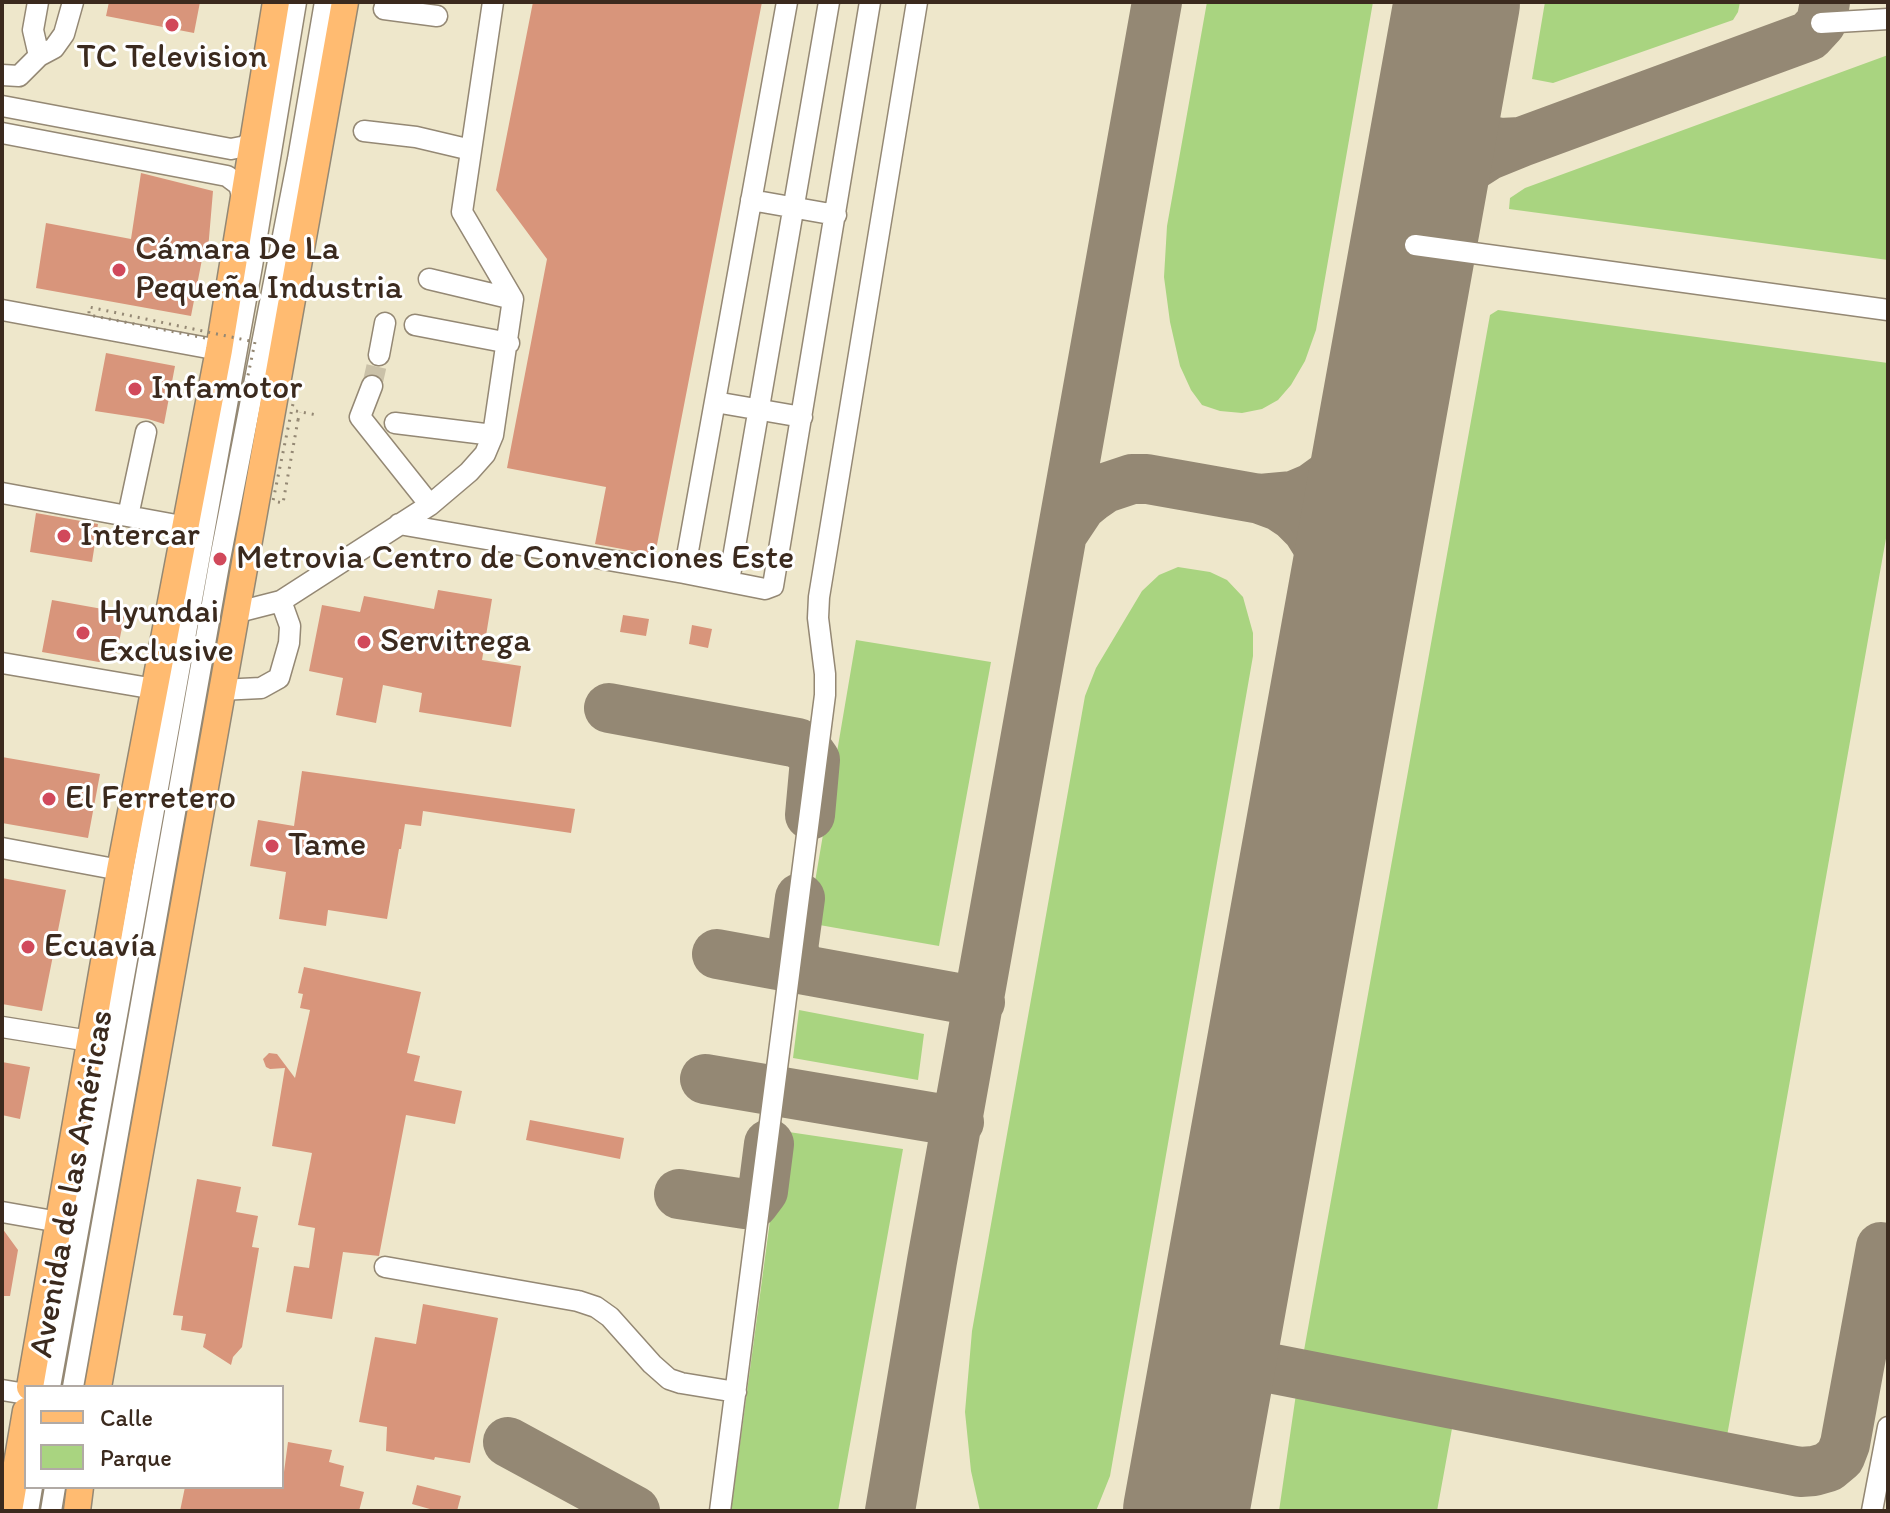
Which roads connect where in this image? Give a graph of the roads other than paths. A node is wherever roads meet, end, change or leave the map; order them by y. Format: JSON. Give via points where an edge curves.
{"nodes":[{"id":1,"x":38,"y":2,"type":"edge"},
{"id":2,"x":73,"y":2,"type":"edge"},
{"id":3,"x":276,"y":2,"type":"edge"},
{"id":4,"x":296,"y":2,"type":"edge"},
{"id":5,"x":325,"y":2,"type":"edge"},
{"id":6,"x":345,"y":2,"type":"edge"},
{"id":7,"x":493,"y":2,"type":"edge"},
{"id":8,"x":787,"y":2,"type":"edge"},
{"id":9,"x":829,"y":2,"type":"edge"},
{"id":10,"x":870,"y":2,"type":"edge"},
{"id":11,"x":917,"y":2,"type":"edge"},
{"id":12,"x":384,"y":9,"type":"dead end"},
{"id":13,"x":437,"y":16,"type":"dead end"},
{"id":14,"x":1888,"y":19,"type":"edge"},
{"id":15,"x":1821,"y":23,"type":"dead end"},
{"id":16,"x":39,"y":56,"type":"junction"},
{"id":17,"x":2,"y":75,"type":"edge"},
{"id":18,"x":2,"y":106,"type":"edge"},
{"id":19,"x":364,"y":131,"type":"dead end"},
{"id":20,"x":256,"y":132,"type":"junction"},
{"id":21,"x":2,"y":133,"type":"edge"},
{"id":22,"x":471,"y":150,"type":"junction"},
{"id":23,"x":751,"y":200,"type":"junction"},
{"id":24,"x":244,"y":203,"type":"junction"},
{"id":25,"x":794,"y":208,"type":"junction"},
{"id":26,"x":836,"y":215,"type":"junction"},
{"id":27,"x":1415,"y":245,"type":"dead end"},
{"id":28,"x":429,"y":279,"type":"dead end"},
{"id":29,"x":513,"y":299,"type":"junction"},
{"id":30,"x":2,"y":310,"type":"edge"},
{"id":31,"x":1888,"y":310,"type":"edge"},
{"id":32,"x":385,"y":323,"type":"dead end"},
{"id":33,"x":415,"y":325,"type":"dead end"},
{"id":34,"x":509,"y":343,"type":"junction"},
{"id":35,"x":212,"y":344,"type":"junction"},
{"id":36,"x":379,"y":355,"type":"tunnel mouth"},
{"id":37,"x":372,"y":386,"type":"tunnel mouth"},
{"id":38,"x":715,"y":402,"type":"junction"},
{"id":39,"x":759,"y":410,"type":"junction"},
{"id":40,"x":802,"y":417,"type":"junction"},
{"id":41,"x":395,"y":423,"type":"dead end"},
{"id":42,"x":146,"y":432,"type":"dead end"},
{"id":43,"x":493,"y":435,"type":"junction"},
{"id":44,"x":2,"y":493,"type":"edge"},
{"id":45,"x":430,"y":505,"type":"junction"},
{"id":46,"x":128,"y":516,"type":"junction"},
{"id":47,"x":399,"y":524,"type":"junction"},
{"id":48,"x":187,"y":527,"type":"junction"},
{"id":49,"x":684,"y":573,"type":"junction"},
{"id":50,"x":729,"y":581,"type":"junction"},
{"id":51,"x":281,"y":601,"type":"junction"},
{"id":52,"x":234,"y":613,"type":"junction"},
{"id":53,"x":2,"y":663,"type":"edge"},
{"id":54,"x":155,"y":689,"type":"junction"},
{"id":55,"x":220,"y":690,"type":"junction"},
{"id":56,"x":2,"y":848,"type":"edge"},
{"id":57,"x":120,"y":870,"type":"junction"},
{"id":58,"x":2,"y":1027,"type":"edge"},
{"id":59,"x":90,"y":1041,"type":"junction"},
{"id":60,"x":2,"y":1212,"type":"edge"},
{"id":61,"x":59,"y":1222,"type":"junction"},
{"id":62,"x":385,"y":1267,"type":"dead end"},
{"id":63,"x":30,"y":1385,"type":"edge"},
{"id":64,"x":50,"y":1385,"type":"edge"},
{"id":65,"x":73,"y":1385,"type":"edge"},
{"id":66,"x":98,"y":1385,"type":"edge"},
{"id":67,"x":2,"y":1390,"type":"edge"},
{"id":68,"x":736,"y":1392,"type":"junction"},
{"id":69,"x":24,"y":1394,"type":"edge"},
{"id":70,"x":24,"y":1423,"type":"edge"},
{"id":71,"x":1888,"y":1427,"type":"edge"},
{"id":72,"x":32,"y":1489,"type":"edge"},
{"id":73,"x":55,"y":1489,"type":"edge"},
{"id":74,"x":80,"y":1489,"type":"edge"},
{"id":75,"x":9,"y":1511,"type":"edge"},
{"id":76,"x":28,"y":1511,"type":"edge"},
{"id":77,"x":51,"y":1511,"type":"edge"},
{"id":78,"x":77,"y":1511,"type":"edge"},
{"id":79,"x":720,"y":1511,"type":"edge"},
{"id":80,"x":1872,"y":1511,"type":"edge"}],
"edges":[{"from":1,"to":16,"type":"street","via":[[33,30]]},
{"from":2,"to":16,"type":"street","via":[[64,34]]},
{"from":3,"to":20,"type":"main road","name":"Avenida de las Américas"},
{"from":4,"to":64,"type":"street","name":"Avenida de las Américas"},
{"from":5,"to":65,"type":"street","name":"Avenida de las Américas"},
{"from":6,"to":52,"type":"main road","name":"Avenida de las Américas"},
{"from":7,"to":22,"type":"street"},
{"from":8,"to":23,"type":"street"},
{"from":9,"to":25,"type":"street"},
{"from":10,"to":26,"type":"street"},
{"from":11,"to":68,"type":"street","via":[[819,597],[825,695]]},
{"from":12,"to":13,"type":"street"},
{"from":14,"to":15,"type":"street"},
{"from":16,"to":17,"type":"street","via":[[19,76]]},
{"from":18,"to":20,"type":"street","via":[[231,149],[246,146]]},
{"from":19,"to":22,"type":"street"},
{"from":20,"to":24,"type":"main road","name":"Avenida de las Américas"},
{"from":21,"to":24,"type":"street","via":[[227,176],[239,185]]},
{"from":22,"to":29,"type":"street","via":[[462,212]]},
{"from":23,"to":25,"type":"street"},
{"from":23,"to":38,"type":"street"},
{"from":24,"to":35,"type":"main road","name":"Avenida de las Américas"},
{"from":25,"to":26,"type":"street"},
{"from":25,"to":39,"type":"street"},
{"from":26,"to":40,"type":"street"},
{"from":27,"to":31,"type":"street"},
{"from":28,"to":29,"type":"street"},
{"from":29,"to":34,"type":"street"},
{"from":30,"to":35,"type":"street"},
{"from":32,"to":36,"type":"street"},
{"from":33,"to":34,"type":"street"},
{"from":34,"to":43,"type":"street"},
{"from":35,"to":48,"type":"main road","name":"Avenida de las Américas"},
{"from":37,"to":45,"type":"street","via":[[360,417]]},
{"from":38,"to":39,"type":"street"},
{"from":38,"to":49,"type":"street"},
{"from":39,"to":40,"type":"street"},
{"from":39,"to":50,"type":"street"},
{"from":40,"to":50,"type":"street","via":[[773,586]]},
{"from":41,"to":43,"type":"street"},
{"from":42,"to":46,"type":"street"},
{"from":43,"to":45,"type":"street","via":[[469,472]]},
{"from":44,"to":46,"type":"street"},
{"from":45,"to":47,"type":"street"},
{"from":46,"to":48,"type":"street"},
{"from":47,"to":49,"type":"street"},
{"from":47,"to":51,"type":"street"},
{"from":48,"to":54,"type":"main road","name":"Avenida de las Américas"},
{"from":49,"to":50,"type":"street"},
{"from":51,"to":52,"type":"street"},
{"from":51,"to":55,"type":"street","via":[[290,626],[279,678],[261,688]]},
{"from":52,"to":55,"type":"main road","name":"Avenida de las Américas"},
{"from":53,"to":54,"type":"street"},
{"from":54,"to":57,"type":"main road","name":"Avenida de las Américas"},
{"from":55,"to":66,"type":"main road","name":"Avenida de las Américas"},
{"from":56,"to":57,"type":"street"},
{"from":57,"to":59,"type":"main road","name":"Avenida de las Américas"},
{"from":58,"to":59,"type":"street"},
{"from":59,"to":61,"type":"main road","name":"Avenida de las Américas"},
{"from":60,"to":61,"type":"street"},
{"from":61,"to":63,"type":"main road","name":"Avenida de las Américas"},
{"from":62,"to":68,"type":"street","via":[[596,1307],[669,1379]]},
{"from":67,"to":69,"type":"street"},
{"from":68,"to":79,"type":"street"},
{"from":70,"to":75,"type":"main road"},
{"from":71,"to":80,"type":"street"},
{"from":72,"to":76,"type":"street"},
{"from":73,"to":77,"type":"street"},
{"from":74,"to":78,"type":"main road"}]}
